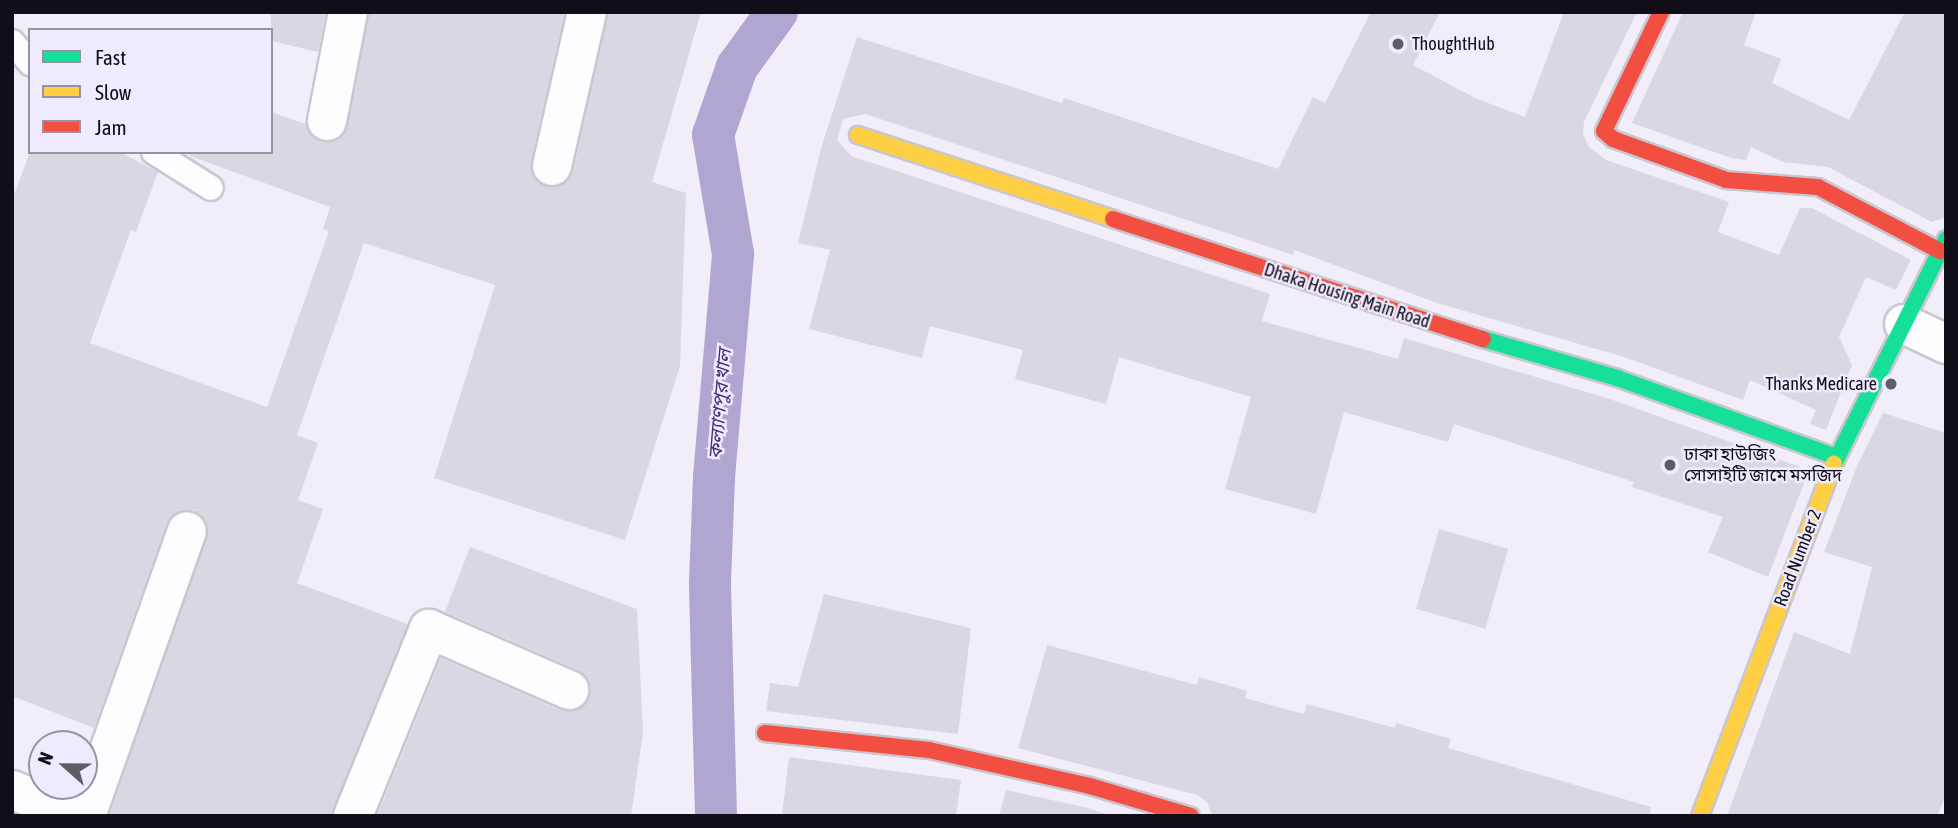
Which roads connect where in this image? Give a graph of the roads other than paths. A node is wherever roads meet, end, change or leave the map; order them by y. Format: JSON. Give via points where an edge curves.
{"nodes":[{"id":1,"x":348,"y":12,"type":"edge"},
{"id":2,"x":587,"y":12,"type":"edge"},
{"id":3,"x":1661,"y":12,"type":"edge"},
{"id":4,"x":12,"y":42,"type":"edge"},
{"id":5,"x":28,"y":61,"type":"edge"},
{"id":6,"x":327,"y":121,"type":"dead end"},
{"id":7,"x":858,"y":135,"type":"dead end"},
{"id":8,"x":157,"y":154,"type":"edge"},
{"id":9,"x":552,"y":166,"type":"dead end"},
{"id":10,"x":211,"y":188,"type":"dead end"},
{"id":11,"x":1943,"y":245,"type":"edge"},
{"id":12,"x":1904,"y":324,"type":"junction"},
{"id":13,"x":1946,"y":344,"type":"edge"},
{"id":14,"x":1837,"y":457,"type":"junction"},
{"id":15,"x":187,"y":531,"type":"dead end"},
{"id":16,"x":569,"y":690,"type":"dead end"},
{"id":17,"x":765,"y":733,"type":"dead end"},
{"id":18,"x":12,"y":790,"type":"edge"},
{"id":19,"x":78,"y":816,"type":"edge"},
{"id":20,"x":86,"y":816,"type":"edge"},
{"id":21,"x":353,"y":816,"type":"edge"},
{"id":22,"x":1191,"y":816,"type":"edge"},
{"id":23,"x":1700,"y":816,"type":"edge"}],
"edges":[{"from":1,"to":6,"type":"street"},
{"from":2,"to":9,"type":"street"},
{"from":3,"to":11,"type":"street","via":[[1604,131],[1613,139],[1726,180],[1818,187]]},
{"from":4,"to":5,"type":"lane"},
{"from":7,"to":14,"type":"street","name":"Dhaka Housing Main Road","via":[[1392,311],[1617,379]]},
{"from":8,"to":10,"type":"lane"},
{"from":11,"to":12,"type":"street","name":"Road Number 2"},
{"from":12,"to":13,"type":"street"},
{"from":12,"to":14,"type":"street","name":"Road Number 2"},
{"from":14,"to":23,"type":"street","name":"Road Number 2"},
{"from":15,"to":20,"type":"street"},
{"from":16,"to":21,"type":"street","via":[[429,629]]},
{"from":17,"to":22,"type":"street","via":[[929,750],[1090,786]]},
{"from":18,"to":19,"type":"street"}]}
